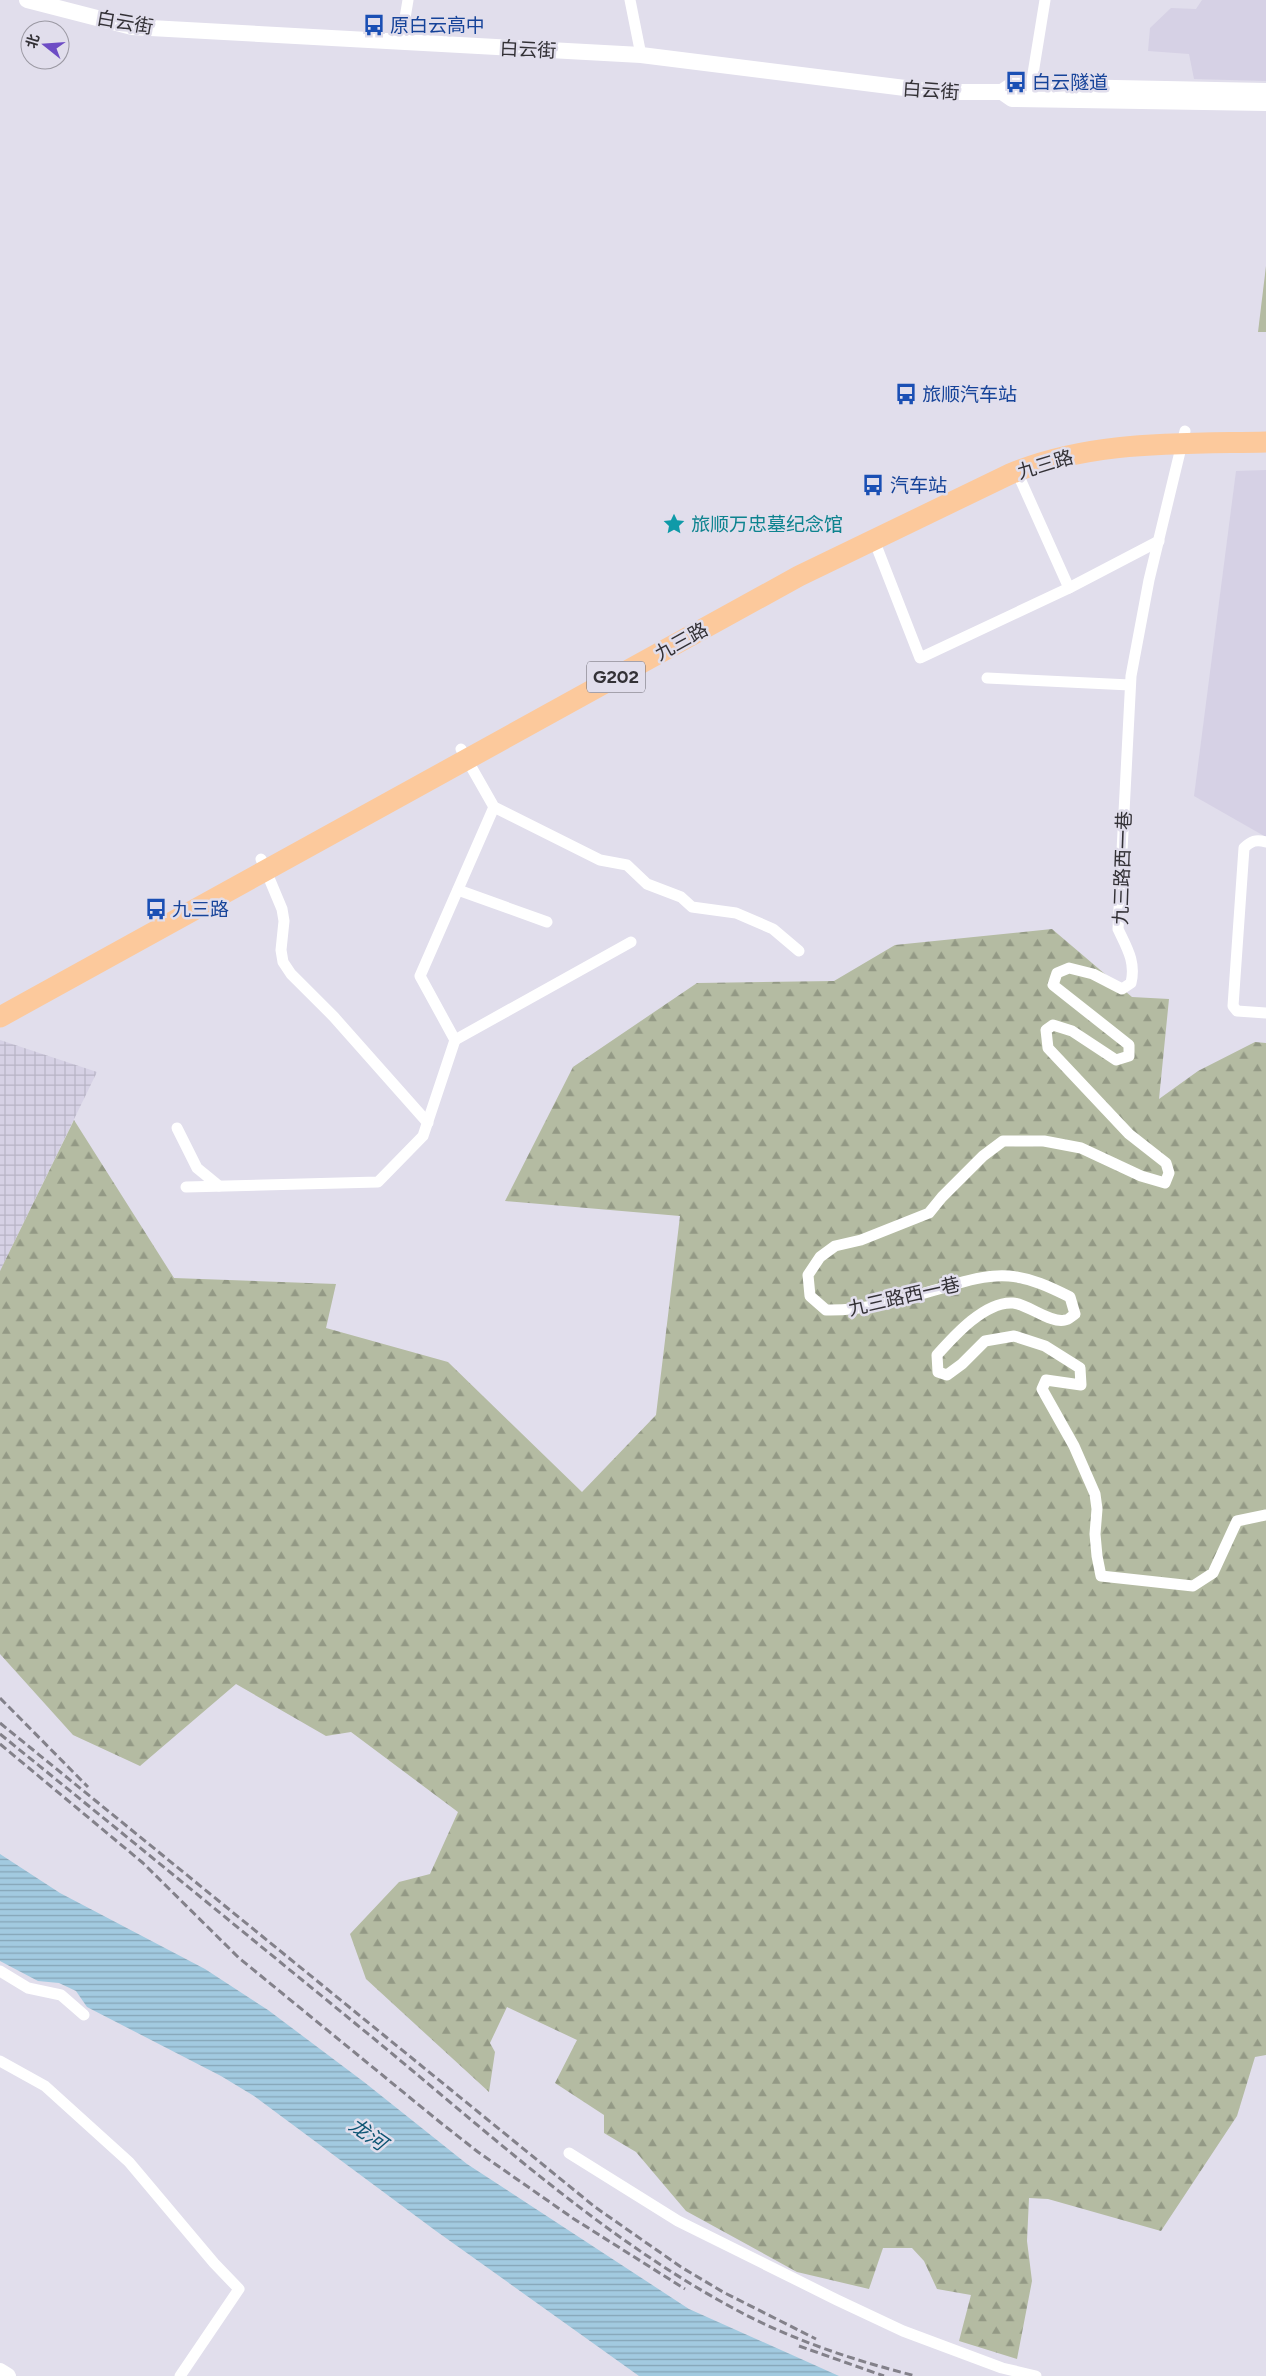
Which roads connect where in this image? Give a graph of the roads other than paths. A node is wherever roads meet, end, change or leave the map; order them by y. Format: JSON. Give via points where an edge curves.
{"nodes":[{"id":1,"x":26,"y":0,"type":"edge"},
{"id":2,"x":408,"y":0,"type":"edge"},
{"id":3,"x":630,"y":0,"type":"edge"},
{"id":4,"x":1045,"y":0,"type":"edge"},
{"id":5,"x":400,"y":42,"type":"junction"},
{"id":6,"x":641,"y":55,"type":"junction"},
{"id":7,"x":1266,"y":91,"type":"edge"},
{"id":8,"x":1030,"y":93,"type":"junction"},
{"id":9,"x":1266,"y":103,"type":"edge"},
{"id":10,"x":1266,"y":430,"type":"edge"},
{"id":11,"x":1183,"y":438,"type":"junction"},
{"id":12,"x":1266,"y":442,"type":"edge"},
{"id":13,"x":1017,"y":472,"type":"junction"},
{"id":14,"x":874,"y":540,"type":"junction"},
{"id":15,"x":1159,"y":541,"type":"junction"},
{"id":16,"x":1069,"y":588,"type":"junction"},
{"id":17,"x":987,"y":678,"type":"dead end"},
{"id":18,"x":1130,"y":686,"type":"junction"},
{"id":19,"x":464,"y":754,"type":"junction"},
{"id":20,"x":494,"y":807,"type":"junction"},
{"id":21,"x":1266,"y":842,"type":"edge"},
{"id":22,"x":263,"y":865,"type":"junction"},
{"id":23,"x":458,"y":890,"type":"junction"},
{"id":24,"x":547,"y":922,"type":"dead end"},
{"id":25,"x":631,"y":942,"type":"dead end"},
{"id":26,"x":799,"y":951,"type":"dead end"},
{"id":27,"x":0,"y":1002,"type":"edge"},
{"id":28,"x":1266,"y":1013,"type":"edge"},
{"id":29,"x":0,"y":1017,"type":"edge"},
{"id":30,"x":455,"y":1040,"type":"junction"},
{"id":31,"x":428,"y":1123,"type":"junction"},
{"id":32,"x":176,"y":1128,"type":"dead end"},
{"id":33,"x":219,"y":1186,"type":"junction"},
{"id":34,"x":186,"y":1187,"type":"dead end"},
{"id":35,"x":1266,"y":1516,"type":"edge"},
{"id":36,"x":0,"y":1972,"type":"edge"},
{"id":37,"x":84,"y":2015,"type":"dead end"},
{"id":38,"x":0,"y":2061,"type":"edge"},
{"id":39,"x":568,"y":2153,"type":"dead end"},
{"id":40,"x":0,"y":2371,"type":"edge"},
{"id":41,"x":8,"y":2376,"type":"edge"},
{"id":42,"x":180,"y":2376,"type":"edge"},
{"id":43,"x":1036,"y":2376,"type":"edge"}],
"edges":[{"from":1,"to":5,"type":"main road","name":"白云街","via":[[132,27]]},
{"from":2,"to":5,"type":"street"},
{"from":3,"to":6,"type":"street"},
{"from":4,"to":8,"type":"street"},
{"from":5,"to":6,"type":"main road","name":"白云街"},
{"from":6,"to":8,"type":"main road","name":"白云街","via":[[937,92],[1002,92],[1011,86]]},
{"from":7,"to":8,"type":"main road","name":"白云街"},
{"from":8,"to":9,"type":"main road","name":"白云街"},
{"from":10,"to":11,"type":"highway","name":"九三路","number":"G202"},
{"from":11,"to":12,"type":"highway","name":"九三路","number":"G202"},
{"from":11,"to":13,"type":"highway","name":"九三路","number":"G202","via":[[1089,451]]},
{"from":11,"to":15,"type":"street","name":"九三路西一巷"},
{"from":11,"to":19,"type":"highway","name":"九三路","number":"G202","via":[[1128,433],[1096,436],[1040,450],[1006,463],[794,566]]},
{"from":13,"to":14,"type":"highway","name":"九三路","number":"G202"},
{"from":13,"to":16,"type":"street"},
{"from":14,"to":16,"type":"street","via":[[920,658]]},
{"from":14,"to":19,"type":"highway","name":"九三路","number":"G202"},
{"from":15,"to":16,"type":"street"},
{"from":15,"to":18,"type":"street","name":"九三路西一巷"},
{"from":17,"to":18,"type":"street"},
{"from":18,"to":35,"type":"street","name":"九三路西一巷","via":[[1118,929],[1131,955],[1134,969],[1131,983],[1122,989],[1093,974],[1069,968],[1057,973],[1054,985],[1129,1045],[1129,1056],[1116,1060],[1072,1032],[1053,1025],[1046,1030],[1048,1048],[1129,1134],[1166,1163],[1169,1173],[1165,1183],[1141,1176],[1081,1148],[1044,1141],[1003,1141],[942,1196],[929,1213],[861,1240],[835,1246],[820,1257],[808,1275],[810,1296],[826,1310],[848,1310],[892,1302],[969,1280],[1008,1276],[1043,1284],[1070,1297],[1075,1314],[1065,1320],[1055,1320],[1013,1303],[989,1310],[964,1326],[937,1354],[938,1372],[947,1375],[985,1341],[1014,1336],[1045,1346],[1080,1368],[1081,1385],[1046,1380],[1042,1389],[1074,1446],[1095,1494],[1096,1548],[1101,1576],[1193,1586],[1213,1572],[1237,1521]]},
{"from":19,"to":20,"type":"street"},
{"from":19,"to":22,"type":"highway","name":"九三路","number":"G202"},
{"from":20,"to":23,"type":"street"},
{"from":20,"to":26,"type":"street","via":[[600,860],[627,865],[647,884],[681,897],[692,907],[736,913],[773,929]]},
{"from":21,"to":28,"type":"street","via":[[1250,842],[1244,848],[1234,1006],[1237,1011]]},
{"from":22,"to":27,"type":"highway","name":"九三路","number":"G202"},
{"from":22,"to":29,"type":"highway","name":"九三路","number":"G202"},
{"from":22,"to":31,"type":"street","via":[[282,909],[283,962]]},
{"from":23,"to":24,"type":"street"},
{"from":23,"to":30,"type":"street","via":[[420,976]]},
{"from":25,"to":30,"type":"street"},
{"from":30,"to":31,"type":"street"},
{"from":31,"to":33,"type":"street","via":[[423,1136],[378,1182]]},
{"from":32,"to":33,"type":"street","via":[[197,1168]]},
{"from":33,"to":34,"type":"street"},
{"from":36,"to":37,"type":"street","via":[[28,1988],[61,1995]]},
{"from":38,"to":42,"type":"street","via":[[45,2086],[129,2162],[238,2289]]},
{"from":39,"to":43,"type":"street","via":[[678,2221],[837,2300],[903,2331],[1002,2368]]},
{"from":40,"to":41,"type":"main road"}]}
